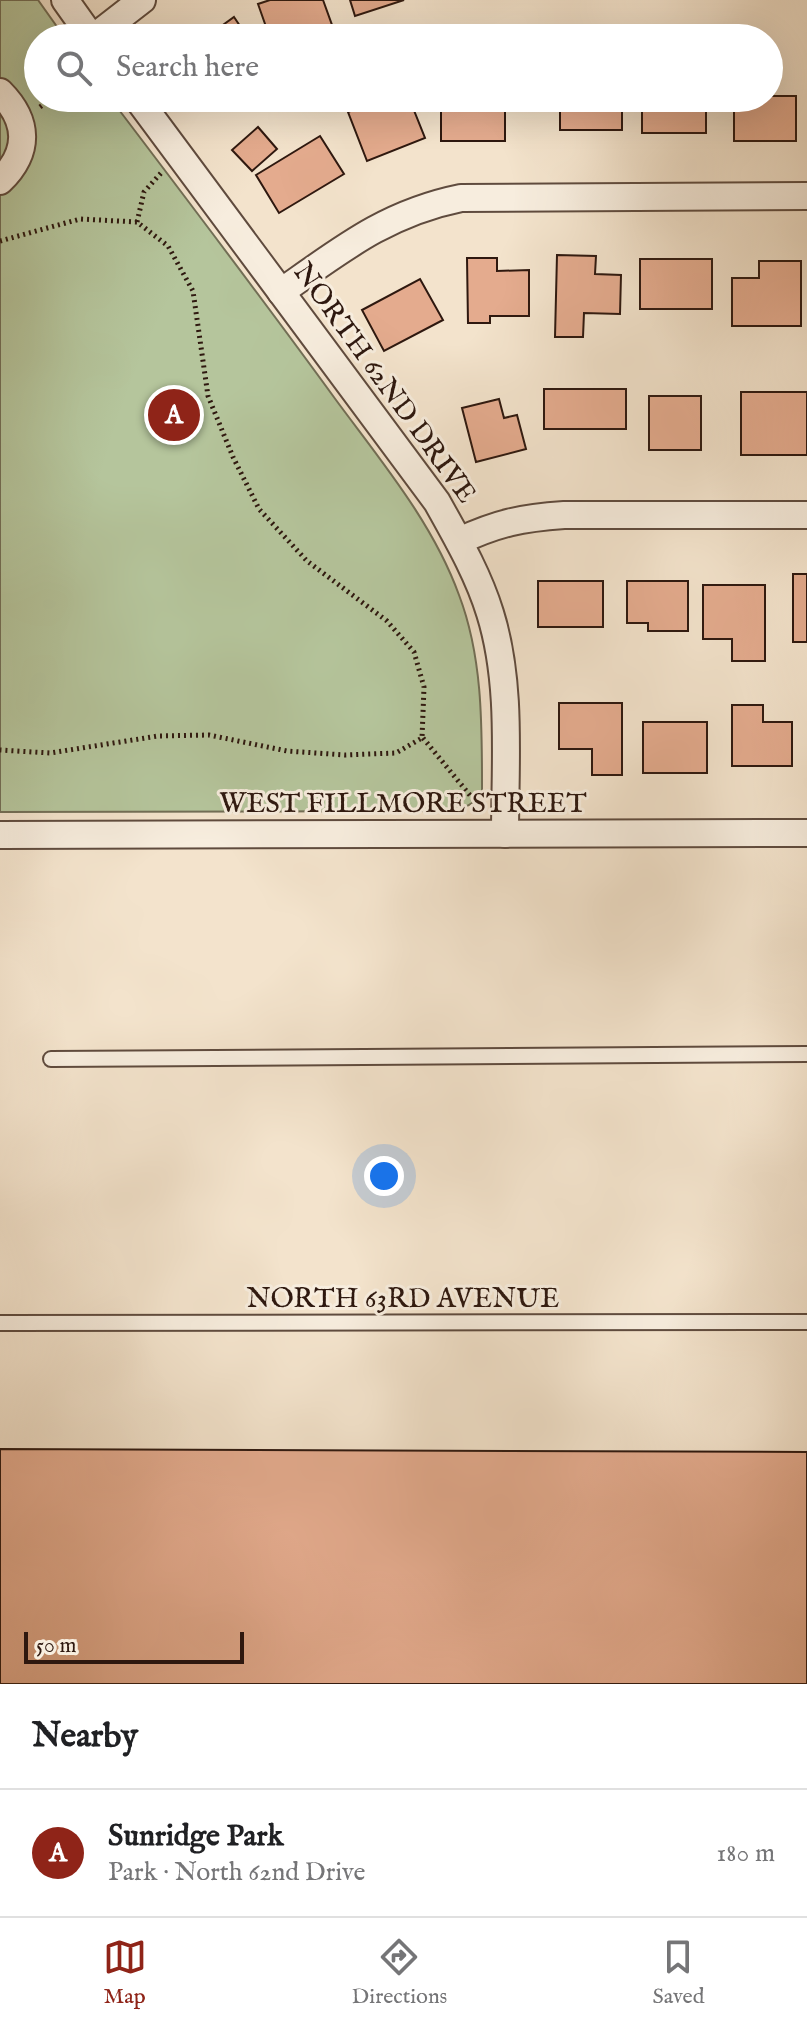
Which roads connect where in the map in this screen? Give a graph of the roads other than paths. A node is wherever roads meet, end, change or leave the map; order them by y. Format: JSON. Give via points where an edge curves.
{"nodes":[{"id":1,"x":65,"y":0,"type":"edge"},
{"id":2,"x":142,"y":0,"type":"edge"},
{"id":3,"x":83,"y":24,"type":"edge"},
{"id":4,"x":111,"y":24,"type":"edge"},
{"id":5,"x":0,"y":92,"type":"edge"},
{"id":6,"x":147,"y":112,"type":"edge"},
{"id":7,"x":0,"y":181,"type":"edge"},
{"id":8,"x":807,"y":196,"type":"edge"},
{"id":9,"x":281,"y":292,"type":"junction"},
{"id":10,"x":807,"y":515,"type":"edge"},
{"id":11,"x":459,"y":541,"type":"junction"},
{"id":12,"x":807,"y":833,"type":"edge"},
{"id":13,"x":505,"y":834,"type":"junction"},
{"id":14,"x":0,"y":835,"type":"edge"},
{"id":15,"x":807,"y":1054,"type":"edge"},
{"id":16,"x":51,"y":1059,"type":"dead end"},
{"id":17,"x":807,"y":1322,"type":"edge"},
{"id":18,"x":0,"y":1323,"type":"edge"}],
"edges":[{"from":1,"to":3,"type":"street"},
{"from":2,"to":4,"type":"street"},
{"from":5,"to":7,"type":"street","via":[[17,113],[22,139],[12,169]]},
{"from":6,"to":9,"type":"street","name":"NORTH 62ND DRIVE"},
{"from":8,"to":9,"type":"street","via":[[461,198],[389,221]]},
{"from":9,"to":11,"type":"street","name":"NORTH 62ND DRIVE","via":[[437,502]]},
{"from":10,"to":11,"type":"street","via":[[564,515],[496,524]]},
{"from":11,"to":13,"type":"street","name":"NORTH 62ND DRIVE","via":[[477,577],[498,648]]},
{"from":12,"to":13,"type":"street","name":"WEST FILLMORE STREET"},
{"from":13,"to":14,"type":"street","name":"WEST FILLMORE STREET"},
{"from":15,"to":16,"type":"lane"},
{"from":17,"to":18,"type":"lane","name":"NORTH 63RD AVENUE"}]}
